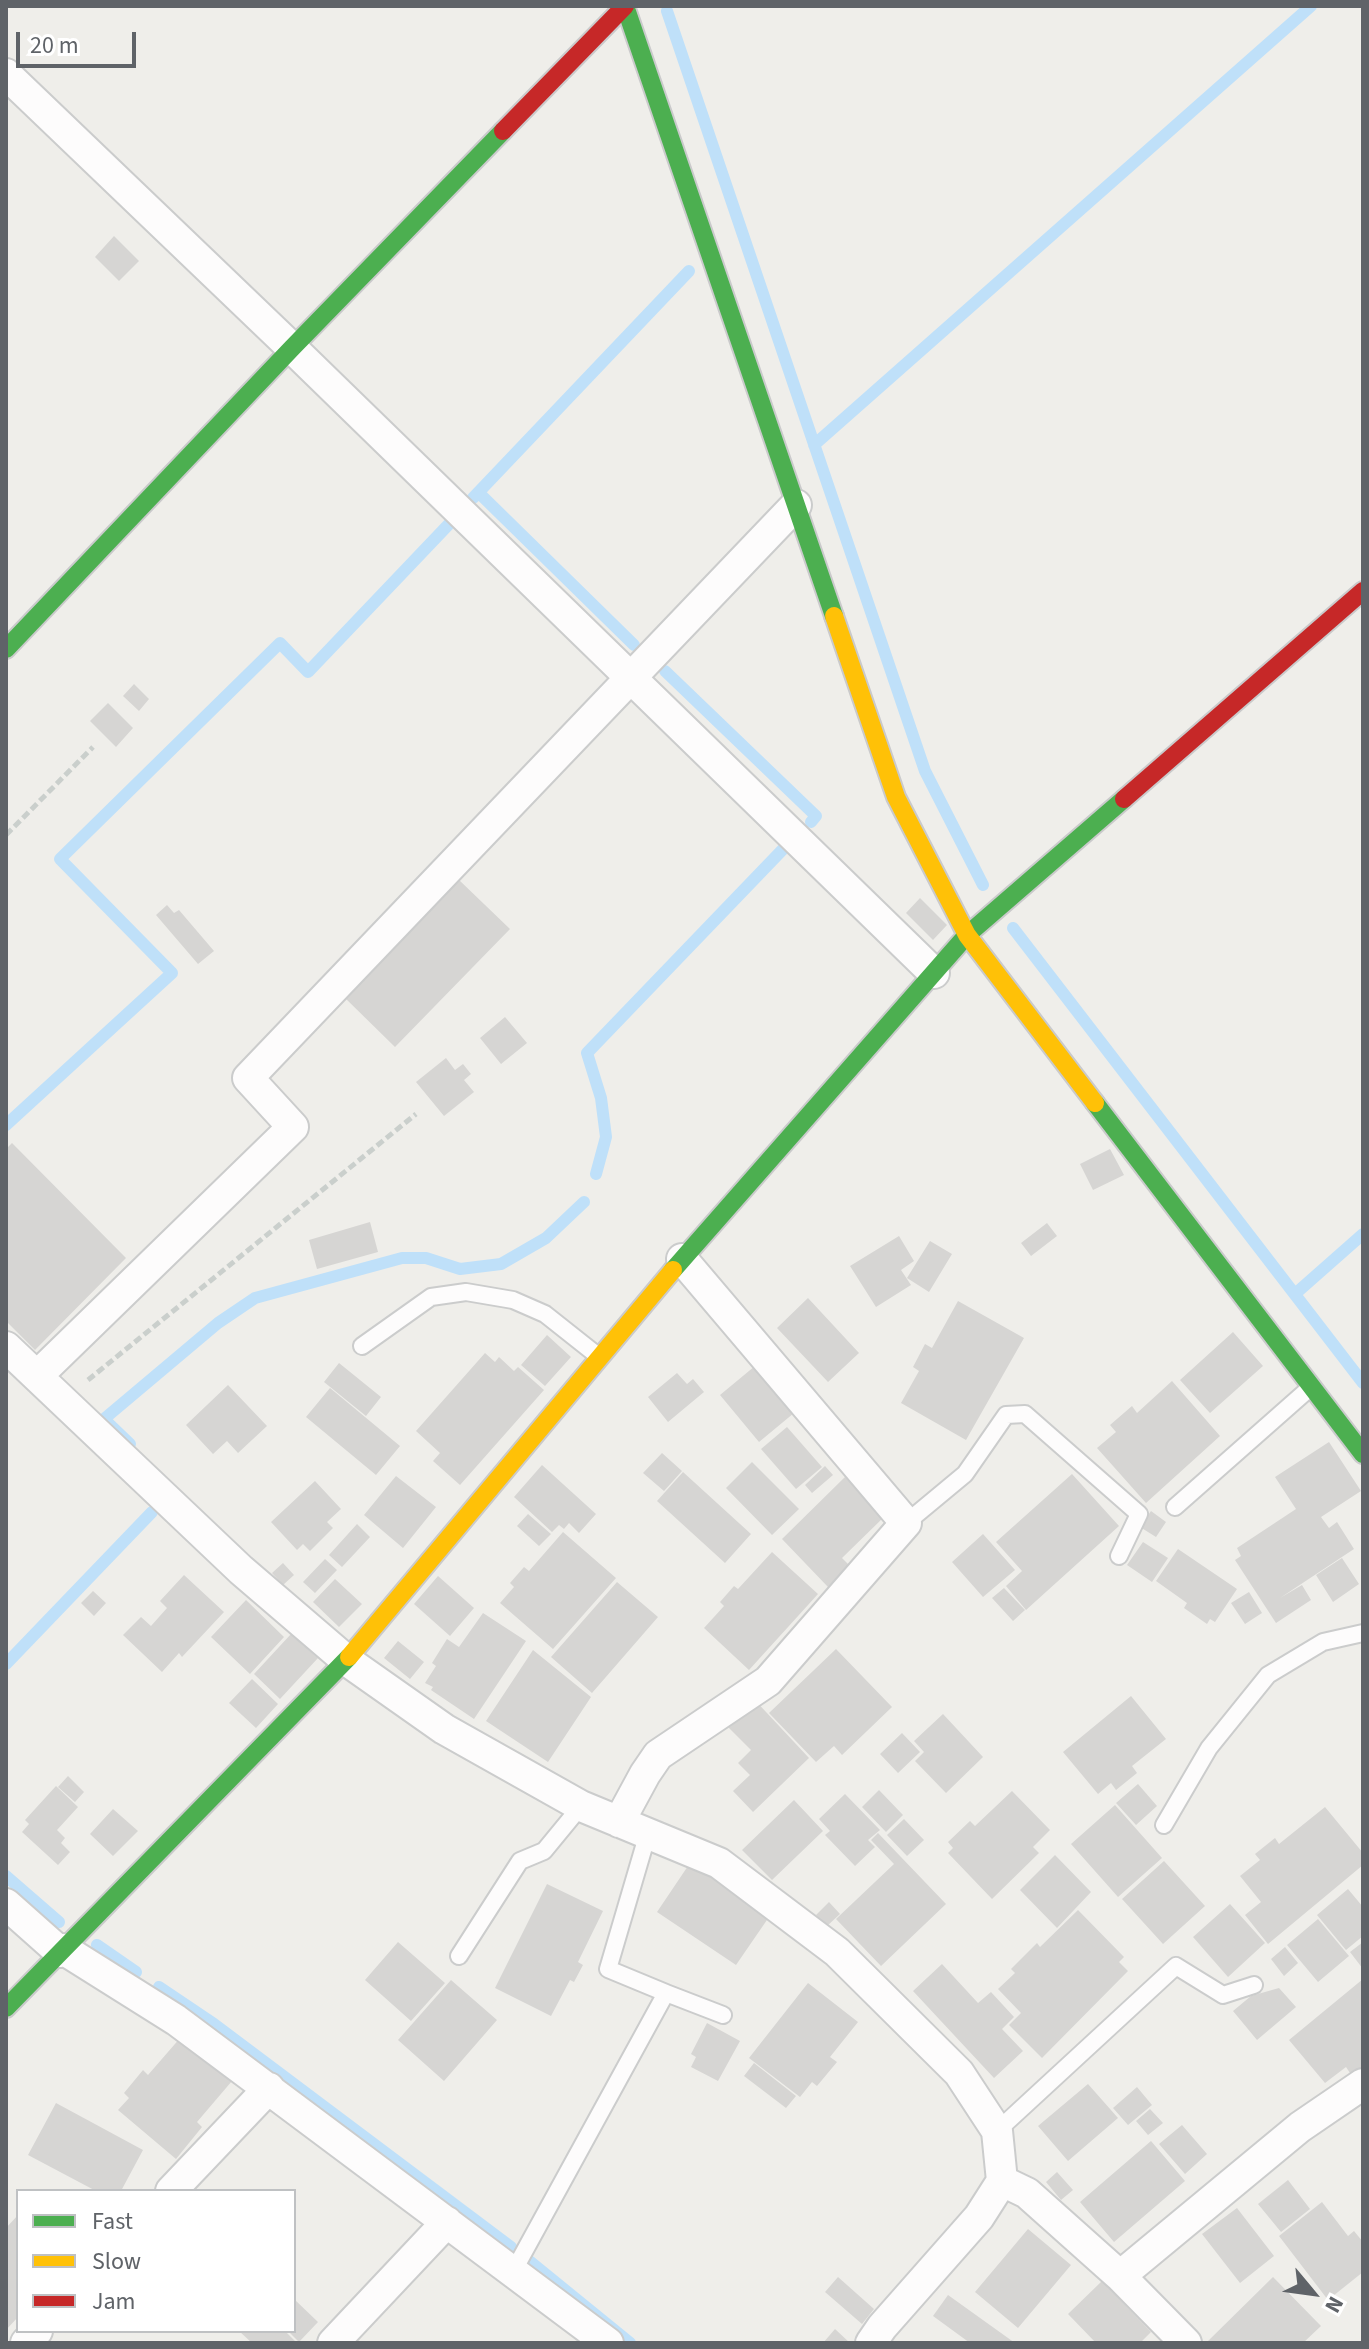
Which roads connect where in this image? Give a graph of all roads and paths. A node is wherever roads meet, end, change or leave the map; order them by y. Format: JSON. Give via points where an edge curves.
{"nodes":[{"id":1,"x":625,"y":6,"type":"edge"},
{"id":2,"x":6,"y":74,"type":"edge"},
{"id":3,"x":292,"y":348,"type":"junction"},
{"id":4,"x":796,"y":505,"type":"junction"},
{"id":5,"x":1363,"y":591,"type":"edge"},
{"id":6,"x":6,"y":649,"type":"edge"},
{"id":7,"x":631,"y":678,"type":"junction"},
{"id":8,"x":93,"y":747,"type":"dead end"},
{"id":9,"x":6,"y":835,"type":"edge"},
{"id":10,"x":967,"y":935,"type":"junction"},
{"id":11,"x":934,"y":973,"type":"junction"},
{"id":12,"x":416,"y":1114,"type":"dead end"},
{"id":13,"x":682,"y":1259,"type":"junction"},
{"id":14,"x":362,"y":1346,"type":"dead end"},
{"id":15,"x":6,"y":1347,"type":"edge"},
{"id":16,"x":599,"y":1357,"type":"junction"},
{"id":17,"x":37,"y":1376,"type":"junction"},
{"id":18,"x":1311,"y":1387,"type":"junction"},
{"id":19,"x":62,"y":1401,"type":"junction"},
{"id":20,"x":1363,"y":1454,"type":"edge"},
{"id":21,"x":1175,"y":1507,"type":"dead end"},
{"id":22,"x":906,"y":1523,"type":"junction"},
{"id":23,"x":1119,"y":1556,"type":"dead end"},
{"id":24,"x":1363,"y":1633,"type":"edge"},
{"id":25,"x":346,"y":1660,"type":"junction"},
{"id":26,"x":581,"y":1806,"type":"junction"},
{"id":27,"x":619,"y":1822,"type":"junction"},
{"id":28,"x":1164,"y":1825,"type":"dead end"},
{"id":29,"x":648,"y":1833,"type":"junction"},
{"id":30,"x":6,"y":1904,"type":"edge"},
{"id":31,"x":61,"y":1950,"type":"junction"},
{"id":32,"x":459,"y":1956,"type":"dead end"},
{"id":33,"x":1254,"y":1985,"type":"dead end"},
{"id":34,"x":666,"y":1993,"type":"junction"},
{"id":35,"x":6,"y":2008,"type":"edge"},
{"id":36,"x":723,"y":2015,"type":"dead end"},
{"id":37,"x":1363,"y":2084,"type":"edge"},
{"id":38,"x":269,"y":2088,"type":"junction"},
{"id":39,"x":997,"y":2131,"type":"junction"},
{"id":40,"x":1002,"y":2181,"type":"junction"},
{"id":41,"x":173,"y":2189,"type":"edge"},
{"id":42,"x":447,"y":2222,"type":"junction"},
{"id":43,"x":513,"y":2272,"type":"junction"},
{"id":44,"x":1120,"y":2276,"type":"junction"},
{"id":45,"x":333,"y":2343,"type":"edge"},
{"id":46,"x":608,"y":2343,"type":"edge"},
{"id":47,"x":871,"y":2343,"type":"edge"},
{"id":48,"x":1186,"y":2343,"type":"edge"}],
"edges":[{"from":1,"to":3,"type":"street"},
{"from":1,"to":4,"type":"street"},
{"from":2,"to":3,"type":"street"},
{"from":3,"to":6,"type":"street"},
{"from":3,"to":7,"type":"street"},
{"from":4,"to":7,"type":"street"},
{"from":4,"to":10,"type":"street","via":[[896,797]]},
{"from":5,"to":10,"type":"street"},
{"from":7,"to":11,"type":"street"},
{"from":7,"to":17,"type":"street","via":[[248,1078],[293,1127]]},
{"from":8,"to":9,"type":"path"},
{"from":10,"to":11,"type":"street"},
{"from":10,"to":18,"type":"street"},
{"from":11,"to":13,"type":"street"},
{"from":12,"to":19,"type":"path"},
{"from":13,"to":16,"type":"street"},
{"from":13,"to":22,"type":"street"},
{"from":14,"to":16,"type":"lane","via":[[431,1297],[466,1292],[513,1300],[545,1314]]},
{"from":15,"to":17,"type":"street"},
{"from":16,"to":25,"type":"street"},
{"from":17,"to":19,"type":"street"},
{"from":18,"to":20,"type":"street"},
{"from":18,"to":21,"type":"lane"},
{"from":19,"to":25,"type":"street","via":[[241,1570]]},
{"from":22,"to":23,"type":"lane","via":[[965,1474],[1006,1415],[1025,1414],[1139,1514]]},
{"from":22,"to":27,"type":"street","via":[[768,1681],[658,1755]]},
{"from":24,"to":28,"type":"lane","via":[[1323,1642],[1268,1675],[1209,1748]]},
{"from":25,"to":26,"type":"street","via":[[444,1729]]},
{"from":25,"to":31,"type":"street"},
{"from":26,"to":27,"type":"street"},
{"from":26,"to":32,"type":"lane","via":[[544,1851],[520,1861]]},
{"from":27,"to":29,"type":"street"},
{"from":29,"to":34,"type":"lane","via":[[608,1969]]},
{"from":29,"to":39,"type":"street","via":[[719,1863],[837,1952],[959,2073]]},
{"from":30,"to":31,"type":"street"},
{"from":31,"to":35,"type":"street"},
{"from":31,"to":38,"type":"street","via":[[176,2020]]},
{"from":33,"to":39,"type":"lane","via":[[1223,1995],[1176,1966]]},
{"from":34,"to":36,"type":"lane"},
{"from":34,"to":43,"type":"lane"},
{"from":37,"to":44,"type":"street","via":[[1300,2127]]},
{"from":38,"to":41,"type":"street"},
{"from":38,"to":42,"type":"street"},
{"from":39,"to":40,"type":"street"},
{"from":40,"to":44,"type":"street","via":[[1027,2193]]},
{"from":40,"to":47,"type":"street","via":[[979,2217]]},
{"from":42,"to":43,"type":"street"},
{"from":42,"to":45,"type":"street"},
{"from":43,"to":46,"type":"street"},
{"from":44,"to":48,"type":"street"}]}
